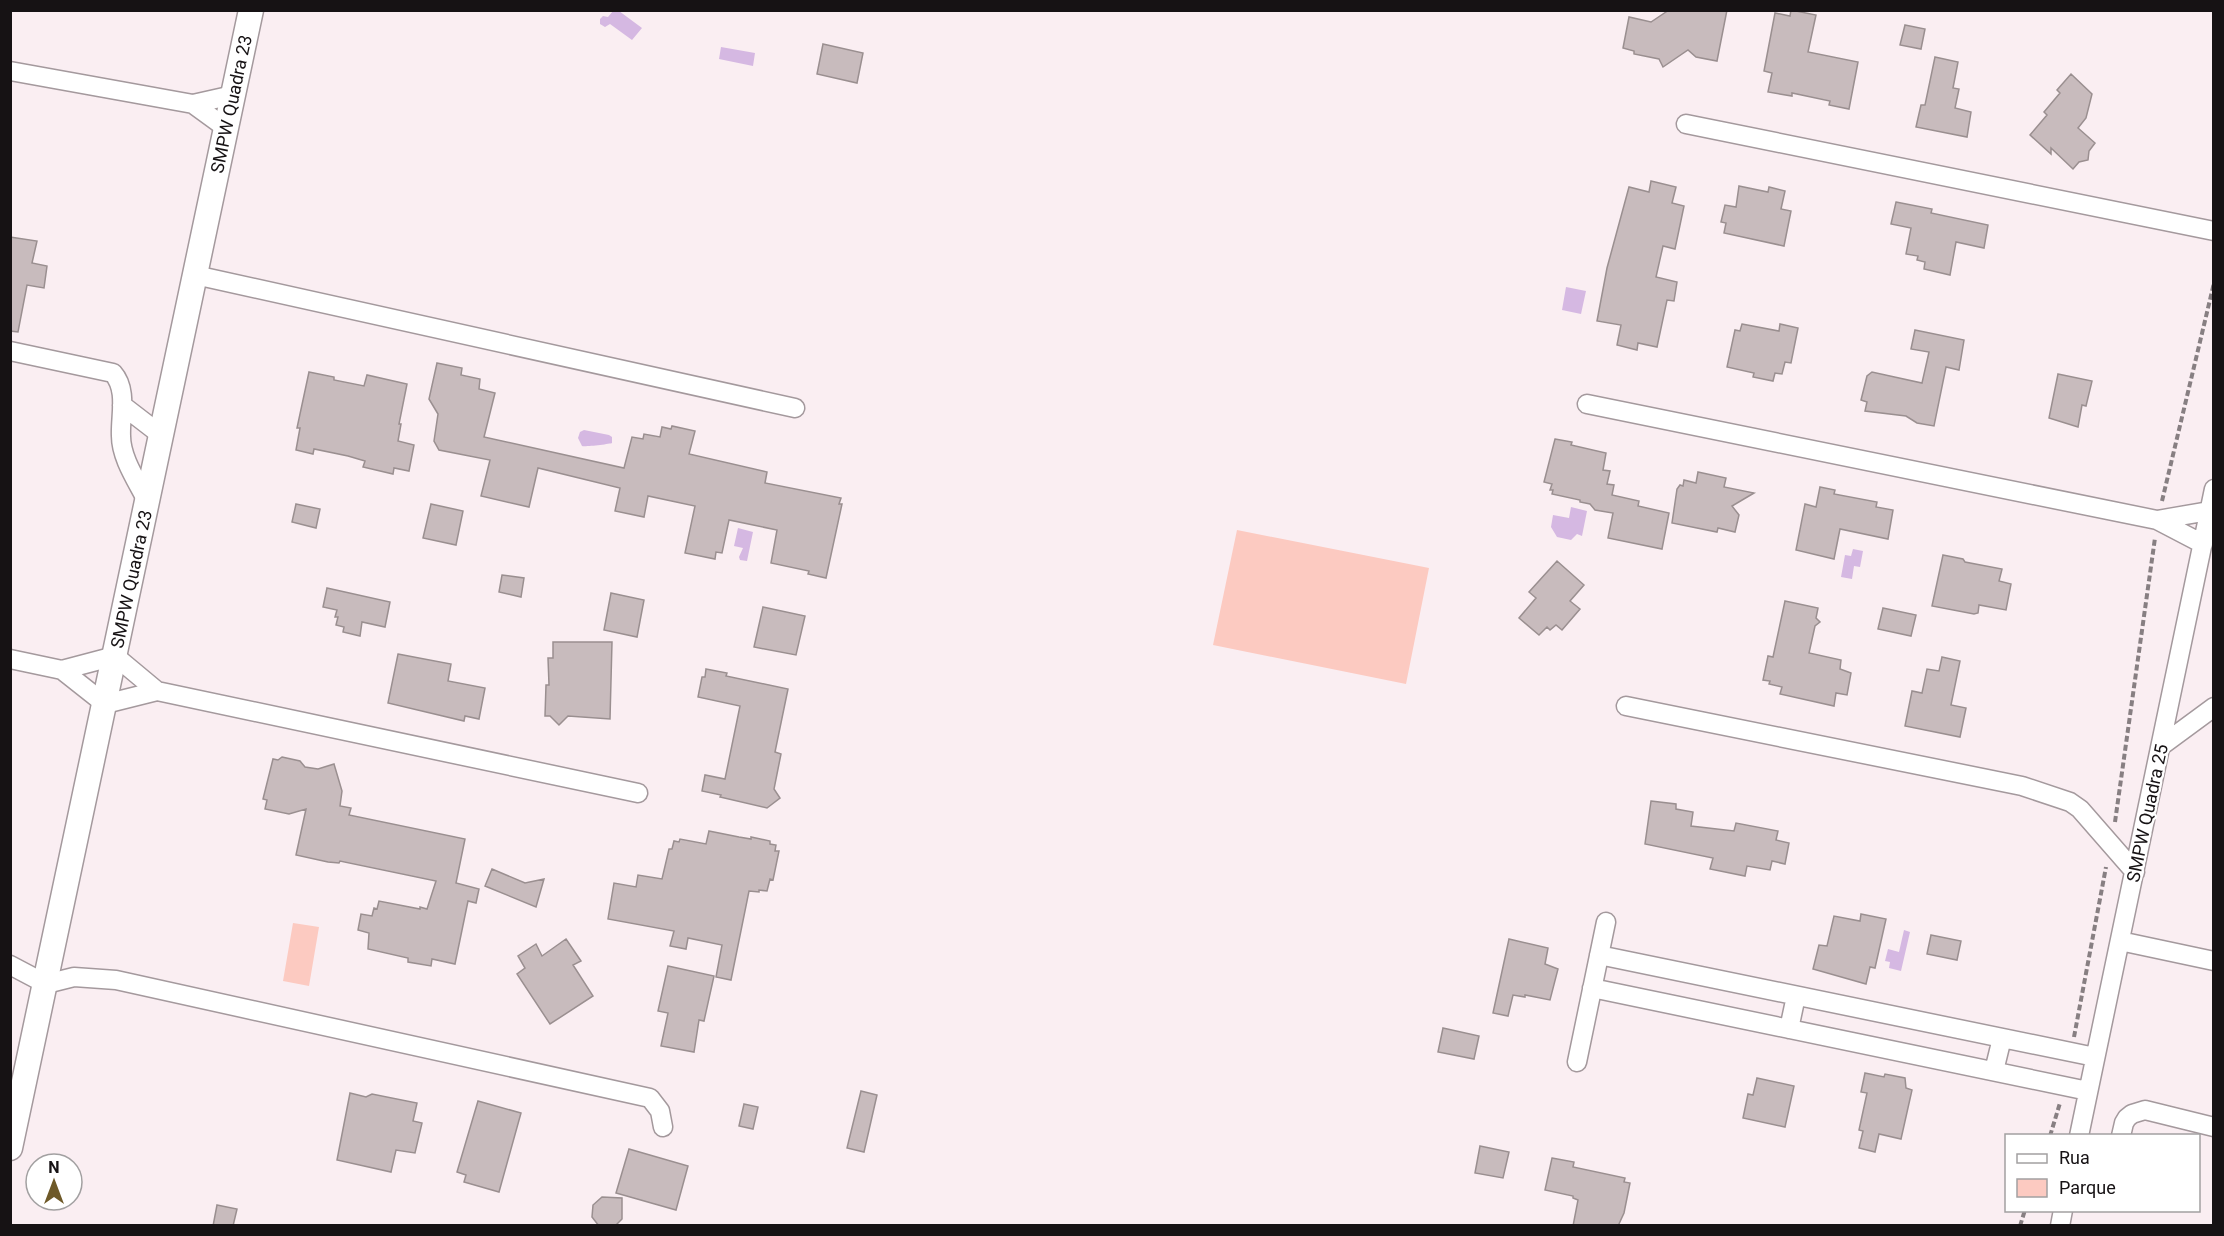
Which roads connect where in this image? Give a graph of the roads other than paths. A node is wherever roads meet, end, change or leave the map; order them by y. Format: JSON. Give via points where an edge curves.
{"nodes":[{"id":1,"x":251,"y":10,"type":"edge"},
{"id":2,"x":10,"y":71,"type":"edge"},
{"id":3,"x":233,"y":94,"type":"junction"},
{"id":4,"x":194,"y":104,"type":"junction"},
{"id":5,"x":1686,"y":123,"type":"dead end"},
{"id":6,"x":226,"y":128,"type":"junction"},
{"id":7,"x":2214,"y":231,"type":"edge"},
{"id":8,"x":195,"y":275,"type":"junction"},
{"id":9,"x":10,"y":351,"type":"edge"},
{"id":10,"x":1587,"y":404,"type":"dead end"},
{"id":11,"x":122,"y":405,"type":"junction"},
{"id":12,"x":795,"y":408,"type":"dead end"},
{"id":13,"x":161,"y":435,"type":"junction"},
{"id":14,"x":2214,"y":489,"type":"edge"},
{"id":15,"x":147,"y":501,"type":"junction"},
{"id":16,"x":2209,"y":511,"type":"junction"},
{"id":17,"x":2157,"y":520,"type":"junction"},
{"id":18,"x":2207,"y":535,"type":"edge"},
{"id":19,"x":115,"y":656,"type":"junction"},
{"id":20,"x":10,"y":659,"type":"edge"},
{"id":21,"x":62,"y":670,"type":"junction"},
{"id":22,"x":157,"y":691,"type":"junction"},
{"id":23,"x":105,"y":704,"type":"junction"},
{"id":24,"x":1626,"y":706,"type":"dead end"},
{"id":25,"x":2214,"y":707,"type":"edge"},
{"id":26,"x":2161,"y":746,"type":"junction"},
{"id":27,"x":638,"y":793,"type":"dead end"},
{"id":28,"x":2135,"y":872,"type":"junction"},
{"id":29,"x":1606,"y":922,"type":"dead end"},
{"id":30,"x":2120,"y":941,"type":"junction"},
{"id":31,"x":1599,"y":955,"type":"junction"},
{"id":32,"x":2214,"y":961,"type":"edge"},
{"id":33,"x":10,"y":965,"type":"edge"},
{"id":34,"x":46,"y":984,"type":"junction"},
{"id":35,"x":1592,"y":988,"type":"junction"},
{"id":36,"x":1796,"y":996,"type":"junction"},
{"id":37,"x":1789,"y":1029,"type":"junction"},
{"id":38,"x":2002,"y":1038,"type":"junction"},
{"id":39,"x":2095,"y":1057,"type":"junction"},
{"id":40,"x":1576,"y":1062,"type":"dead end"},
{"id":41,"x":1994,"y":1071,"type":"junction"},
{"id":42,"x":2088,"y":1090,"type":"junction"},
{"id":43,"x":663,"y":1127,"type":"dead end"},
{"id":44,"x":2172,"y":1127,"type":"edge"},
{"id":45,"x":2214,"y":1127,"type":"edge"},
{"id":46,"x":2079,"y":1134,"type":"edge"},
{"id":47,"x":2121,"y":1134,"type":"edge"},
{"id":48,"x":10,"y":1148,"type":"edge"}],
"edges":[{"from":1,"to":3,"type":"street","name":"SMPW Quadra 23"},
{"from":2,"to":4,"type":"street"},
{"from":3,"to":4,"type":"street"},
{"from":3,"to":6,"type":"street","name":"SMPW Quadra 23"},
{"from":4,"to":6,"type":"street"},
{"from":5,"to":7,"type":"street"},
{"from":6,"to":8,"type":"street","name":"SMPW Quadra 23"},
{"from":8,"to":12,"type":"street"},
{"from":8,"to":13,"type":"street","name":"SMPW Quadra 23"},
{"from":9,"to":11,"type":"street","via":[[113,373],[121,385]]},
{"from":10,"to":17,"type":"street"},
{"from":11,"to":13,"type":"street"},
{"from":11,"to":15,"type":"street","via":[[122,448]]},
{"from":13,"to":15,"type":"street","name":"SMPW Quadra 23"},
{"from":14,"to":16,"type":"street","name":"SMPW Quadra 25"},
{"from":15,"to":19,"type":"street","name":"SMPW Quadra 23"},
{"from":16,"to":17,"type":"street"},
{"from":16,"to":18,"type":"street","name":"SMPW Quadra 25"},
{"from":17,"to":18,"type":"street"},
{"from":18,"to":26,"type":"street","name":"SMPW Quadra 25"},
{"from":19,"to":21,"type":"street"},
{"from":19,"to":22,"type":"street"},
{"from":19,"to":23,"type":"street","name":"SMPW Quadra 23"},
{"from":20,"to":21,"type":"street"},
{"from":21,"to":23,"type":"street"},
{"from":22,"to":23,"type":"street"},
{"from":22,"to":27,"type":"street"},
{"from":23,"to":34,"type":"street","name":"SMPW Quadra 23"},
{"from":24,"to":28,"type":"street","via":[[2022,786],[2080,809]]},
{"from":25,"to":26,"type":"street"},
{"from":26,"to":28,"type":"street","name":"SMPW Quadra 25"},
{"from":28,"to":30,"type":"street","name":"SMPW Quadra 25"},
{"from":29,"to":31,"type":"street"},
{"from":30,"to":32,"type":"street"},
{"from":30,"to":39,"type":"street","name":"SMPW Quadra 25"},
{"from":31,"to":35,"type":"street"},
{"from":31,"to":36,"type":"street"},
{"from":33,"to":34,"type":"street"},
{"from":34,"to":43,"type":"street","via":[[74,976],[116,980],[650,1098],[660,1112]]},
{"from":34,"to":48,"type":"street","name":"SMPW Quadra 23"},
{"from":35,"to":37,"type":"street"},
{"from":35,"to":40,"type":"street"},
{"from":36,"to":37,"type":"street"},
{"from":36,"to":38,"type":"street"},
{"from":37,"to":41,"type":"street"},
{"from":38,"to":39,"type":"street"},
{"from":38,"to":41,"type":"street"},
{"from":39,"to":42,"type":"street","name":"SMPW Quadra 25"},
{"from":41,"to":42,"type":"street"},
{"from":42,"to":46,"type":"street","name":"SMPW Quadra 25"},
{"from":44,"to":45,"type":"street"},
{"from":44,"to":47,"type":"street","via":[[2145,1110],[2132,1114]]}]}
